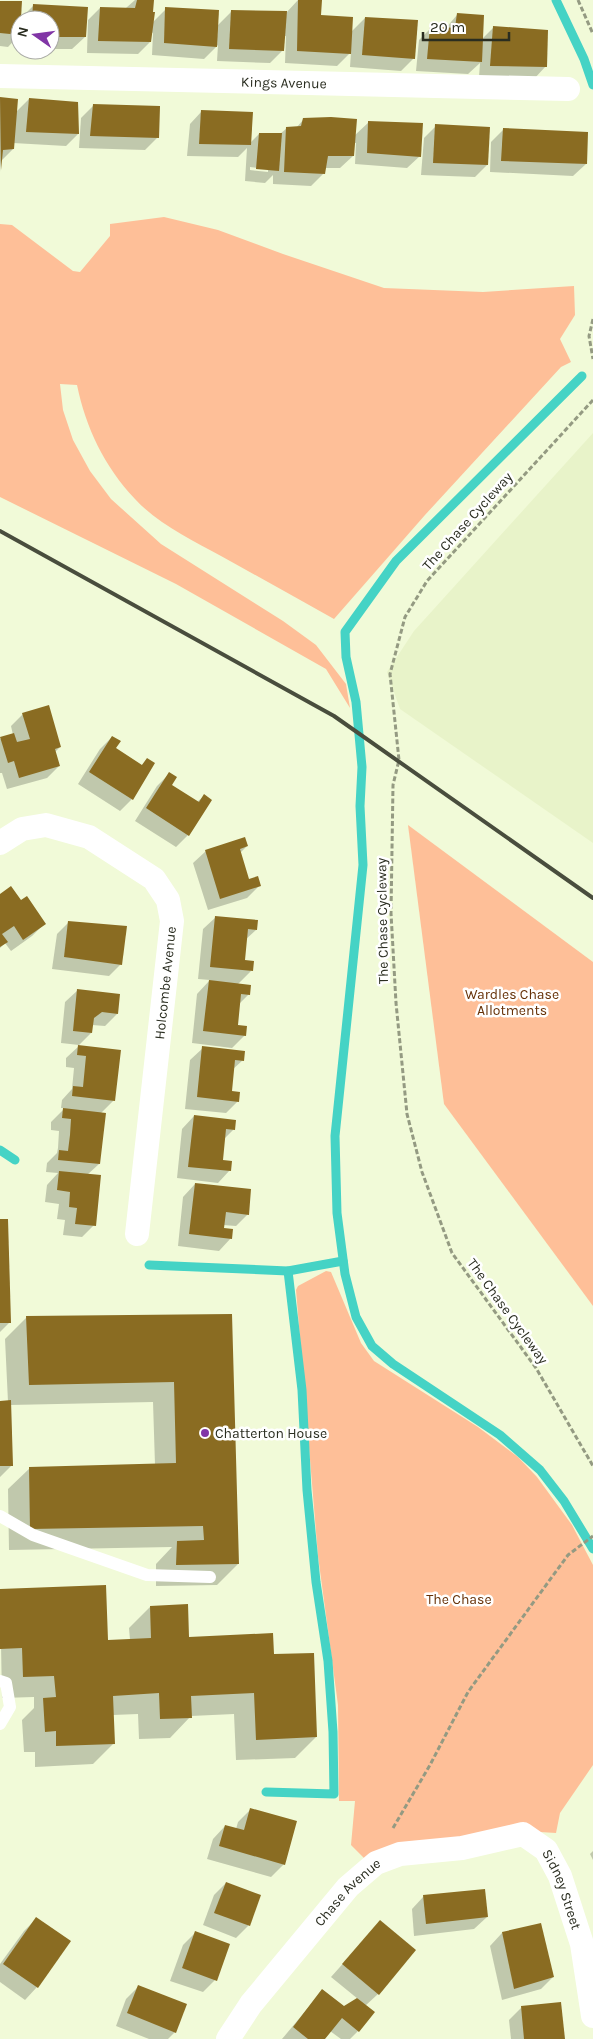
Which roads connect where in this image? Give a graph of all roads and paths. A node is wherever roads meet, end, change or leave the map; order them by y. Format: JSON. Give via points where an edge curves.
{"nodes":[{"id":1,"x":578,"y":0,"type":"edge"},
{"id":2,"x":593,"y":34,"type":"edge"},
{"id":3,"x":0,"y":76,"type":"edge"},
{"id":4,"x":568,"y":88,"type":"dead end"},
{"id":5,"x":593,"y":319,"type":"edge"},
{"id":6,"x":593,"y":359,"type":"edge"},
{"id":7,"x":593,"y":400,"type":"edge"},
{"id":8,"x":0,"y":843,"type":"edge"},
{"id":9,"x":137,"y":1234,"type":"dead end"},
{"id":10,"x":593,"y":1466,"type":"edge"},
{"id":11,"x":0,"y":1516,"type":"edge"},
{"id":12,"x":593,"y":1536,"type":"edge"},
{"id":13,"x":210,"y":1577,"type":"dead end"},
{"id":14,"x":0,"y":1681,"type":"edge"},
{"id":15,"x":0,"y":1724,"type":"edge"},
{"id":16,"x":522,"y":1834,"type":"joint"},
{"id":17,"x":376,"y":1863,"type":"junction"},
{"id":18,"x":593,"y":2016,"type":"edge"},
{"id":19,"x":228,"y":2039,"type":"edge"}],
"edges":[{"from":1,"to":2,"type":"path"},
{"from":3,"to":4,"type":"street","name":"Kings Avenue"},
{"from":5,"to":6,"type":"path","via":[[588,336]]},
{"from":7,"to":10,"type":"path","name":"The Chase Cycleway","via":[[427,581],[405,617],[390,674],[399,760],[393,785],[391,913],[407,1114],[422,1172],[452,1253],[536,1368]]},
{"from":8,"to":9,"type":"street","name":"Holcombe Avenue","via":[[22,828],[46,826],[89,837],[154,879],[168,900],[172,921]]},
{"from":11,"to":13,"type":"lane","via":[[33,1535],[147,1575]]},
{"from":12,"to":17,"type":"path","via":[[568,1555],[468,1692]]},
{"from":14,"to":15,"type":"lane","via":[[6,1683],[10,1707]]},
{"from":16,"to":17,"type":"street","name":"Chase Avenue","via":[[462,1848],[400,1854]]},
{"from":16,"to":18,"type":"street","name":"Sidney Street","via":[[546,1850],[560,1876],[582,1944]]},
{"from":17,"to":19,"type":"street","name":"Chase Avenue","via":[[342,1894],[251,2004]]}]}
